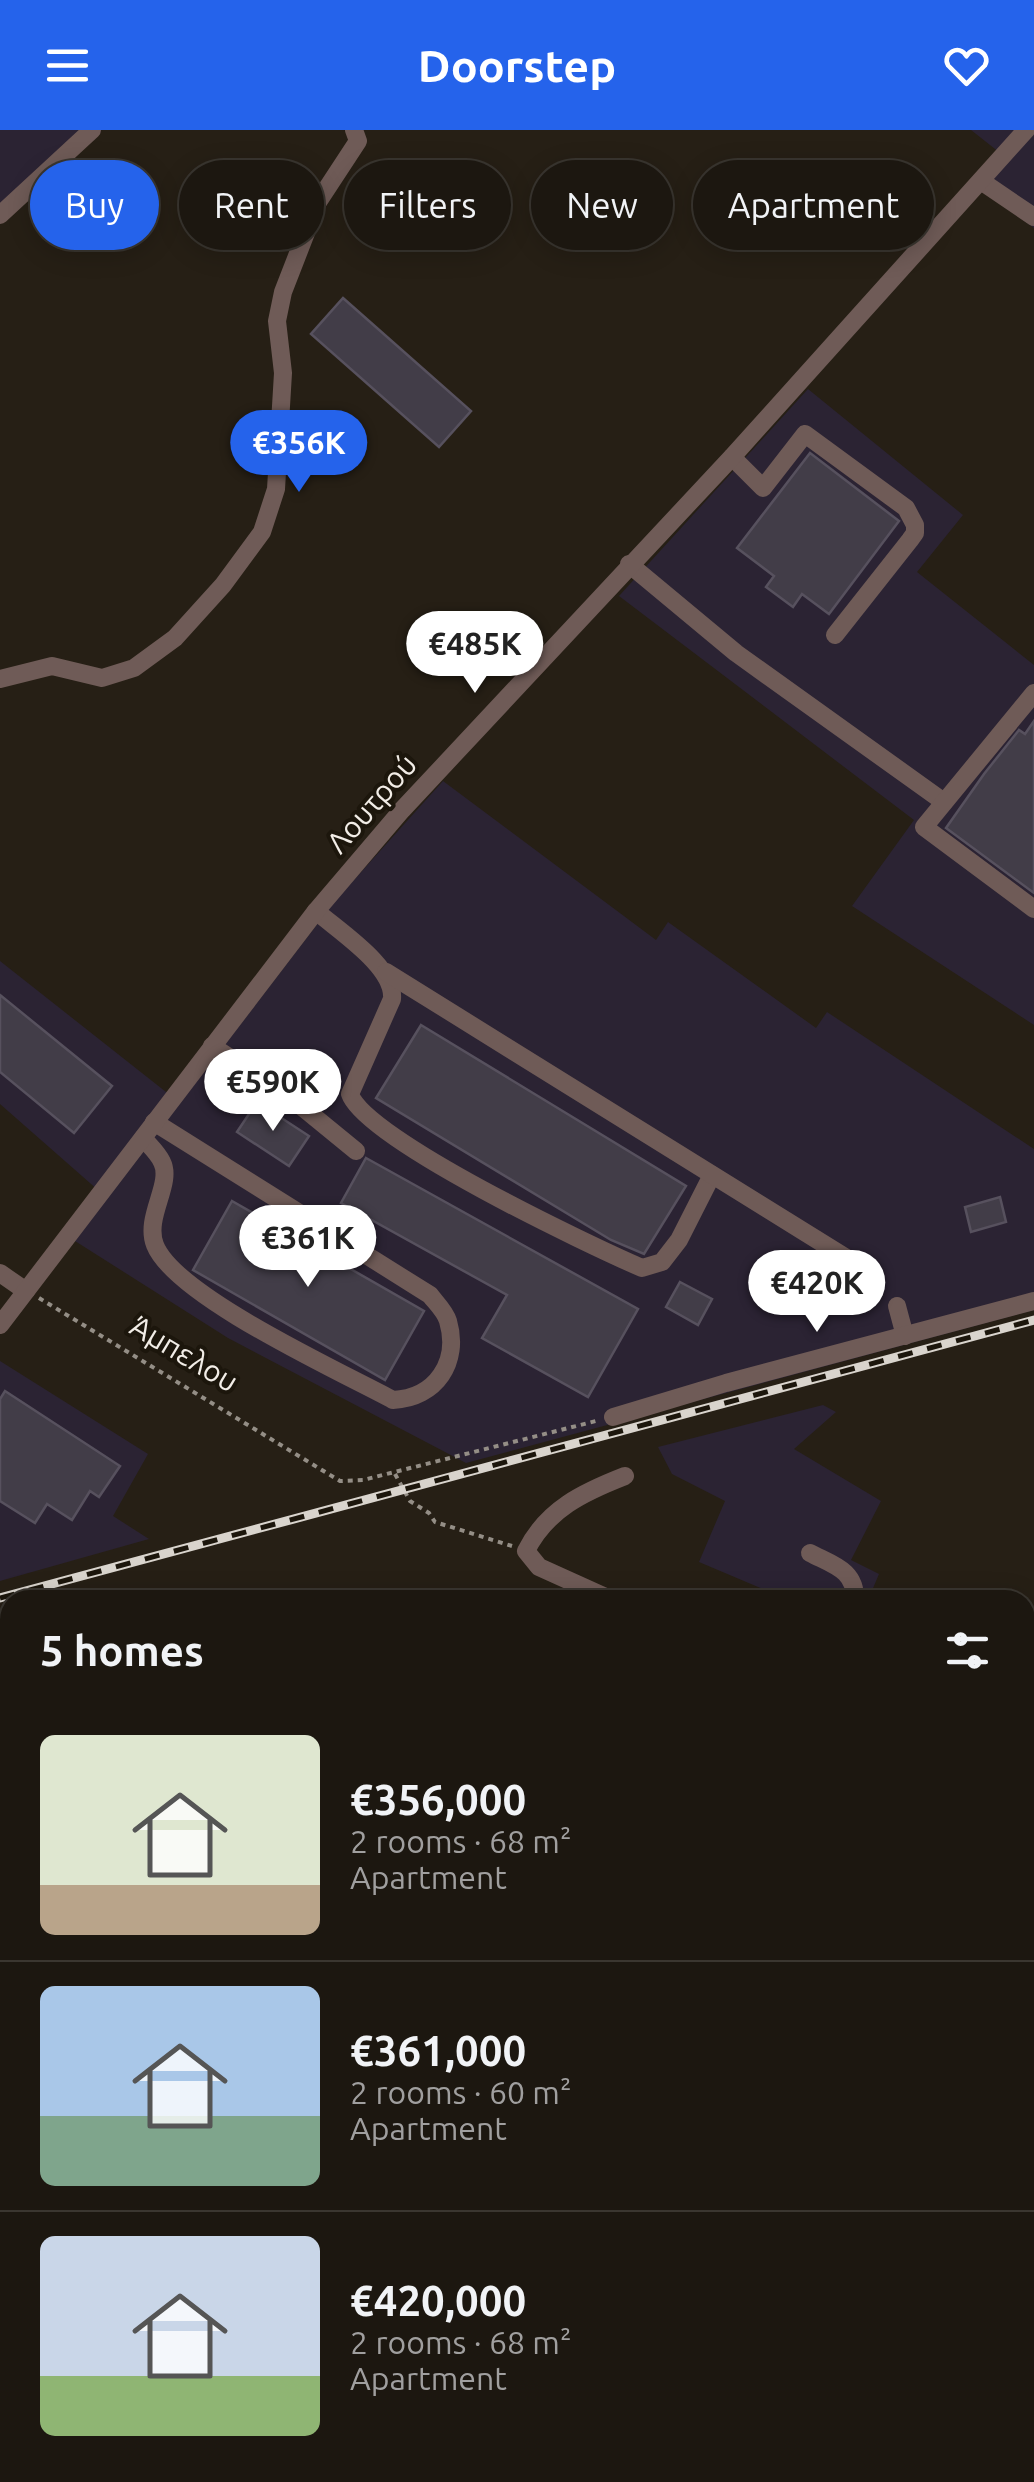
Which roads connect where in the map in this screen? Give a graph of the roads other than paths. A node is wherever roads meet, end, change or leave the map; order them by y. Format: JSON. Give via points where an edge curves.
{"nodes":[{"id":1,"x":92,"y":130,"type":"edge"},
{"id":2,"x":354,"y":130,"type":"edge"},
{"id":3,"x":1026,"y":130,"type":"edge"},
{"id":4,"x":981,"y":181,"type":"junction"},
{"id":5,"x":0,"y":215,"type":"edge"},
{"id":6,"x":1034,"y":217,"type":"edge"},
{"id":7,"x":732,"y":457,"type":"junction"},
{"id":8,"x":629,"y":564,"type":"junction"},
{"id":9,"x":835,"y":634,"type":"dead end"},
{"id":10,"x":0,"y":679,"type":"edge"},
{"id":11,"x":1034,"y":693,"type":"edge"},
{"id":12,"x":944,"y":802,"type":"junction"},
{"id":13,"x":1034,"y":908,"type":"edge"},
{"id":14,"x":316,"y":911,"type":"junction"},
{"id":15,"x":385,"y":972,"type":"junction"},
{"id":16,"x":212,"y":1046,"type":"junction"},
{"id":17,"x":154,"y":1122,"type":"junction"},
{"id":18,"x":142,"y":1138,"type":"junction"},
{"id":19,"x":356,"y":1151,"type":"dead end"},
{"id":20,"x":712,"y":1175,"type":"junction"},
{"id":21,"x":856,"y":1264,"type":"dead end"},
{"id":22,"x":0,"y":1273,"type":"edge"},
{"id":23,"x":26,"y":1291,"type":"junction"},
{"id":24,"x":1034,"y":1302,"type":"edge"},
{"id":25,"x":898,"y":1306,"type":"dead end"},
{"id":26,"x":0,"y":1324,"type":"edge"},
{"id":27,"x":905,"y":1336,"type":"junction"},
{"id":28,"x":613,"y":1416,"type":"road end"},
{"id":29,"x":626,"y":1476,"type":"dead end"},
{"id":30,"x":810,"y":1552,"type":"dead end"},
{"id":31,"x":590,"y":1590,"type":"edge"},
{"id":32,"x":856,"y":1590,"type":"edge"}],
"edges":[{"from":1,"to":5,"type":"street"},
{"from":2,"to":10,"type":"street","via":[[358,141],[318,202],[282,292],[276,490],[262,532],[176,638],[134,668],[102,678],[52,666]]},
{"from":3,"to":4,"type":"street","name":"Λουτρού"},
{"from":4,"to":6,"type":"street"},
{"from":4,"to":7,"type":"street","name":"Λουτρού"},
{"from":7,"to":8,"type":"street","name":"Λουτρού"},
{"from":7,"to":9,"type":"street","via":[[762,488],[805,434],[912,516],[915,533]]},
{"from":8,"to":12,"type":"street","via":[[736,653]]},
{"from":8,"to":14,"type":"street","name":"Λουτρού"},
{"from":11,"to":12,"type":"street"},
{"from":12,"to":13,"type":"street","via":[[924,827]]},
{"from":14,"to":15,"type":"street"},
{"from":14,"to":16,"type":"street","name":"Λουτρού"},
{"from":15,"to":20,"type":"street"},
{"from":15,"to":20,"type":"street","via":[[394,986],[392,1000],[350,1094],[372,1120],[429,1158],[642,1268],[662,1262],[680,1240]]},
{"from":16,"to":17,"type":"street","name":"Λουτρού"},
{"from":16,"to":19,"type":"street"},
{"from":17,"to":18,"type":"street","name":"Λουτρού"},
{"from":17,"to":18,"type":"street","via":[[430,1295],[448,1317],[452,1355],[443,1376],[410,1399],[394,1400],[205,1298],[155,1246],[152,1222],[163,1163]]},
{"from":18,"to":23,"type":"street","name":"Λουτρού"},
{"from":20,"to":21,"type":"street"},
{"from":22,"to":23,"type":"street"},
{"from":23,"to":26,"type":"street","name":"Λουτρού"},
{"from":24,"to":27,"type":"street"},
{"from":25,"to":27,"type":"street"},
{"from":27,"to":28,"type":"street"},
{"from":29,"to":31,"type":"street","via":[[576,1496],[526,1552],[539,1567]]},
{"from":30,"to":32,"type":"street","via":[[848,1572]]}]}
